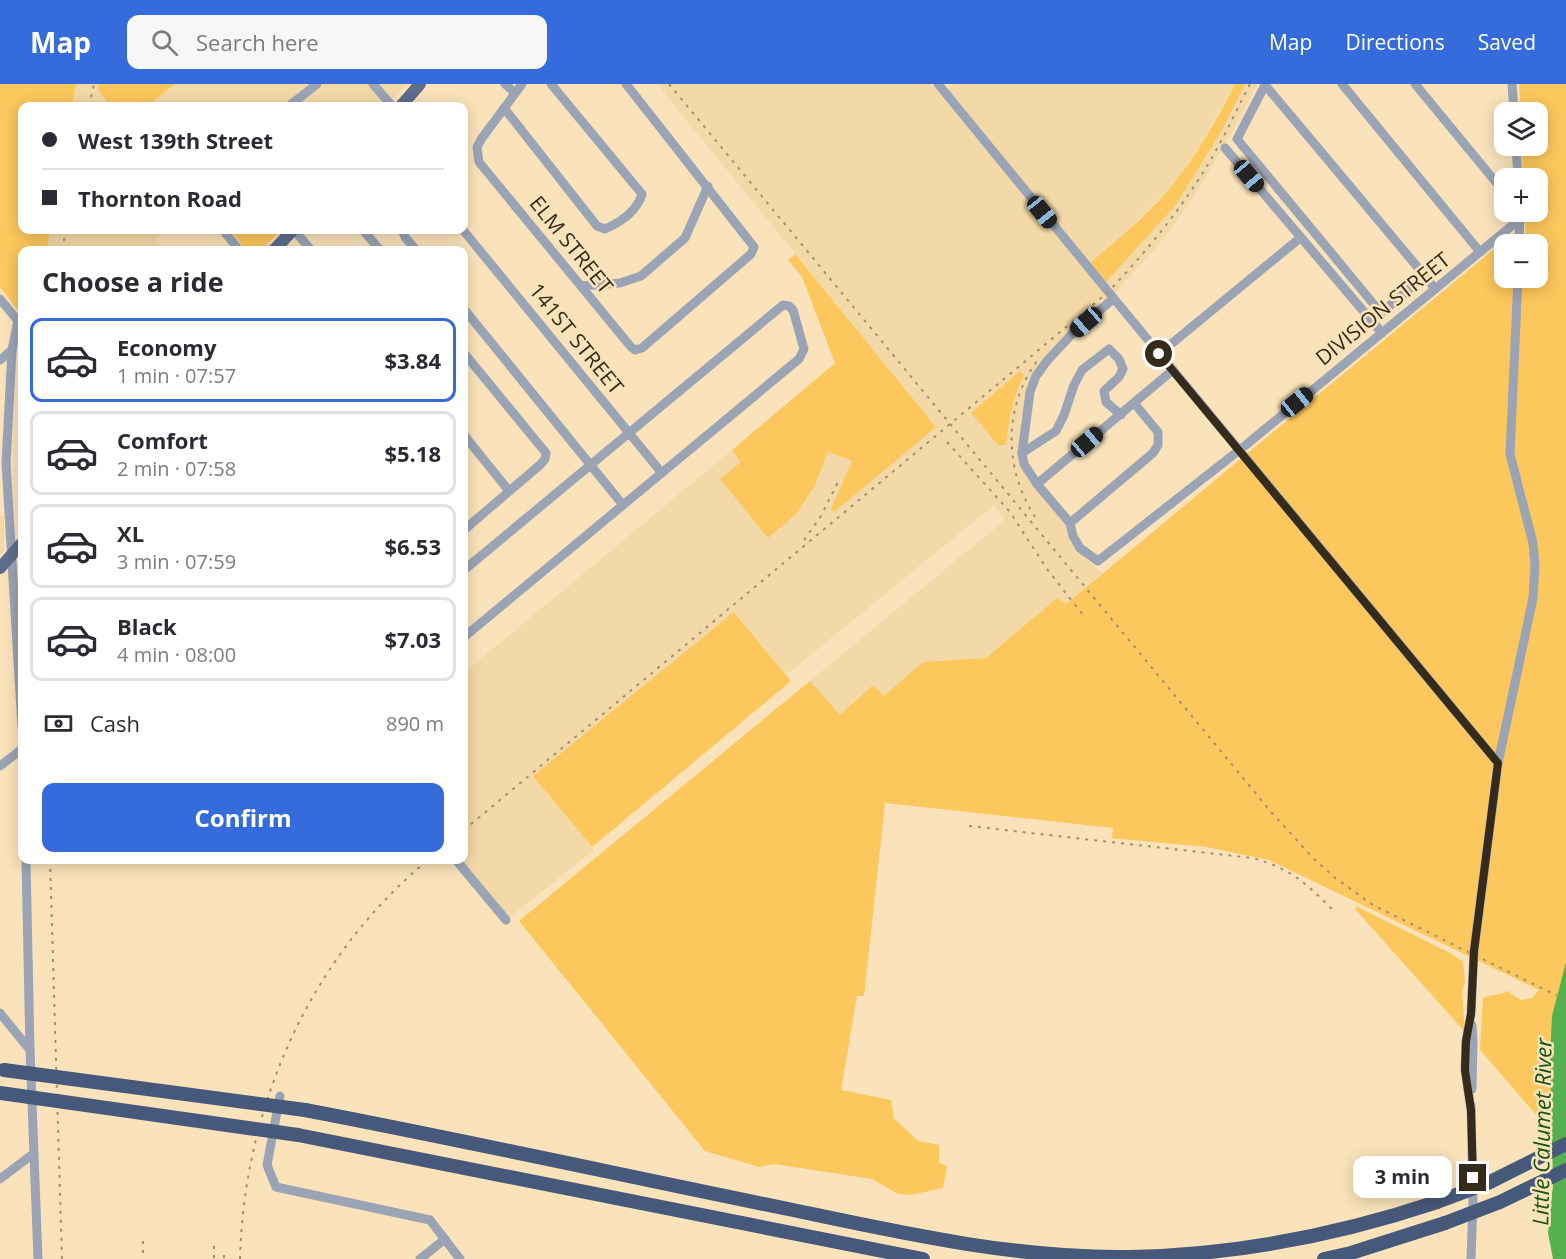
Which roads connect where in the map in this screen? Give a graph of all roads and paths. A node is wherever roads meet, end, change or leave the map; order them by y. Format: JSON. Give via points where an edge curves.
{"nodes":[{"id":1,"x":317,"y":84,"type":"edge"},
{"id":2,"x":373,"y":84,"type":"edge"},
{"id":3,"x":420,"y":84,"type":"edge"},
{"id":4,"x":505,"y":84,"type":"edge"},
{"id":5,"x":522,"y":84,"type":"edge"},
{"id":6,"x":551,"y":84,"type":"edge"},
{"id":7,"x":626,"y":84,"type":"edge"},
{"id":8,"x":1342,"y":84,"type":"edge"},
{"id":9,"x":1415,"y":84,"type":"edge"},
{"id":10,"x":1512,"y":84,"type":"edge"},
{"id":11,"x":942,"y":85,"type":"edge"},
{"id":12,"x":515,"y":93,"type":"junction"},
{"id":13,"x":294,"y":102,"type":"edge"},
{"id":14,"x":389,"y":102,"type":"edge"},
{"id":15,"x":404,"y":102,"type":"edge"},
{"id":16,"x":1513,"y":102,"type":"edge"},
{"id":17,"x":504,"y":108,"type":"junction"},
{"id":18,"x":1226,"y":148,"type":"dead end"},
{"id":19,"x":1494,"y":180,"type":"edge"},
{"id":20,"x":708,"y":186,"type":"junction"},
{"id":21,"x":1512,"y":222,"type":"edge"},
{"id":22,"x":226,"y":234,"type":"edge"},
{"id":23,"x":289,"y":234,"type":"edge"},
{"id":24,"x":297,"y":234,"type":"edge"},
{"id":25,"x":366,"y":234,"type":"edge"},
{"id":26,"x":404,"y":234,"type":"edge"},
{"id":27,"x":466,"y":234,"type":"edge"},
{"id":28,"x":1300,"y":238,"type":"junction"},
{"id":29,"x":236,"y":246,"type":"edge"},
{"id":30,"x":278,"y":246,"type":"edge"},
{"id":31,"x":307,"y":246,"type":"edge"},
{"id":32,"x":377,"y":246,"type":"edge"},
{"id":33,"x":413,"y":246,"type":"edge"},
{"id":34,"x":1480,"y":252,"type":"junction"},
{"id":35,"x":1425,"y":276,"type":"junction"},
{"id":36,"x":581,"y":286,"type":"junction"},
{"id":37,"x":1518,"y":288,"type":"edge"},
{"id":38,"x":1436,"y":289,"type":"junction"},
{"id":39,"x":0,"y":298,"type":"edge"},
{"id":40,"x":1113,"y":299,"type":"junction"},
{"id":41,"x":468,"y":314,"type":"edge"},
{"id":42,"x":1382,"y":333,"type":"junction"},
{"id":43,"x":12,"y":350,"type":"junction"},
{"id":44,"x":1159,"y":354,"type":"junction"},
{"id":45,"x":468,"y":358,"type":"edge"},
{"id":46,"x":0,"y":360,"type":"edge"},
{"id":47,"x":1173,"y":370,"type":"junction"},
{"id":48,"x":1134,"y":403,"type":"junction"},
{"id":49,"x":1121,"y":415,"type":"junction"},
{"id":50,"x":629,"y":434,"type":"junction"},
{"id":51,"x":468,"y":440,"type":"edge"},
{"id":52,"x":1239,"y":450,"type":"junction"},
{"id":53,"x":1022,"y":453,"type":"junction"},
{"id":54,"x":591,"y":464,"type":"junction"},
{"id":55,"x":661,"y":472,"type":"junction"},
{"id":56,"x":1037,"y":484,"type":"junction"},
{"id":57,"x":509,"y":491,"type":"junction"},
{"id":58,"x":623,"y":506,"type":"junction"},
{"id":59,"x":1070,"y":523,"type":"junction"},
{"id":60,"x":468,"y":526,"type":"edge"},
{"id":61,"x":18,"y":548,"type":"edge"},
{"id":62,"x":11,"y":556,"type":"junction"},
{"id":63,"x":468,"y":567,"type":"edge"},
{"id":64,"x":0,"y":568,"type":"edge"},
{"id":65,"x":468,"y":635,"type":"edge"},
{"id":66,"x":18,"y":665,"type":"edge"},
{"id":67,"x":18,"y":752,"type":"edge"},
{"id":68,"x":1498,"y":763,"type":"junction"},
{"id":69,"x":0,"y":766,"type":"edge"},
{"id":70,"x":26,"y":864,"type":"edge"},
{"id":71,"x":459,"y":864,"type":"edge"},
{"id":72,"x":506,"y":920,"type":"dead end"},
{"id":73,"x":0,"y":1013,"type":"edge"},
{"id":74,"x":30,"y":1050,"type":"junction"},
{"id":75,"x":2,"y":1070,"type":"edge"},
{"id":76,"x":0,"y":1093,"type":"edge"},
{"id":77,"x":280,"y":1096,"type":"dead end"},
{"id":78,"x":1566,"y":1144,"type":"edge"},
{"id":79,"x":33,"y":1154,"type":"junction"},
{"id":80,"x":1566,"y":1170,"type":"edge"},
{"id":81,"x":0,"y":1179,"type":"edge"},
{"id":82,"x":445,"y":1239,"type":"junction"},
{"id":83,"x":38,"y":1259,"type":"edge"},
{"id":84,"x":420,"y":1259,"type":"edge"},
{"id":85,"x":460,"y":1259,"type":"edge"},
{"id":86,"x":923,"y":1259,"type":"edge"},
{"id":87,"x":1324,"y":1259,"type":"edge"},
{"id":88,"x":1471,"y":1259,"type":"edge"}],
"edges":[{"from":1,"to":13,"type":"street"},
{"from":2,"to":14,"type":"street"},
{"from":3,"to":15,"type":"main road"},
{"from":4,"to":12,"type":"street"},
{"from":5,"to":12,"type":"street"},
{"from":6,"to":17,"type":"street","via":[[642,194],[618,224],[606,229],[597,226]]},
{"from":7,"to":20,"type":"street"},
{"from":8,"to":34,"type":"street"},
{"from":9,"to":19,"type":"street"},
{"from":10,"to":16,"type":"street"},
{"from":11,"to":40,"type":"street"},
{"from":12,"to":17,"type":"street"},
{"from":17,"to":36,"type":"street","name":"ELM STREET","via":[[477,147],[479,162]]},
{"from":18,"to":28,"type":"street"},
{"from":20,"to":36,"type":"street","via":[[685,238],[641,276],[620,283]]},
{"from":20,"to":36,"type":"street","name":"ELM STREET","via":[[750,239],[752,254],[642,348],[631,347]]},
{"from":21,"to":34,"type":"street","name":"DIVISION STREET"},
{"from":22,"to":29,"type":"street"},
{"from":23,"to":30,"type":"main road"},
{"from":24,"to":31,"type":"street"},
{"from":25,"to":32,"type":"street"},
{"from":26,"to":33,"type":"street"},
{"from":27,"to":50,"type":"street","name":"141ST STREET"},
{"from":28,"to":42,"type":"street"},
{"from":28,"to":44,"type":"street"},
{"from":34,"to":38,"type":"street","name":"DIVISION STREET"},
{"from":35,"to":35,"type":"street","via":[[1382,313],[1237,139],[1264,87]]},
{"from":35,"to":38,"type":"street"},
{"from":37,"to":68,"type":"street","via":[[1510,454],[1533,543],[1535,566],[1533,598]]},
{"from":38,"to":42,"type":"street","name":"DIVISION STREET"},
{"from":39,"to":43,"type":"street","via":[[18,321]]},
{"from":40,"to":44,"type":"street"},
{"from":40,"to":53,"type":"street","via":[[1072,334],[1036,376],[1030,392]]},
{"from":41,"to":54,"type":"street"},
{"from":42,"to":52,"type":"street","name":"DIVISION STREET"},
{"from":43,"to":46,"type":"street"},
{"from":43,"to":62,"type":"street","via":[[6,463]]},
{"from":44,"to":47,"type":"street"},
{"from":45,"to":57,"type":"street","via":[[546,453],[541,464]]},
{"from":47,"to":48,"type":"street"},
{"from":47,"to":52,"type":"street"},
{"from":48,"to":49,"type":"street"},
{"from":48,"to":59,"type":"street","via":[[1158,432],[1158,445]]},
{"from":49,"to":53,"type":"street","via":[[1106,402],[1104,391],[1124,369],[1109,349],[1082,370],[1056,431]]},
{"from":49,"to":56,"type":"street"},
{"from":50,"to":54,"type":"street"},
{"from":50,"to":55,"type":"street","name":"141ST STREET"},
{"from":50,"to":55,"type":"street","via":[[783,305],[793,310],[804,349],[799,359]]},
{"from":51,"to":57,"type":"street"},
{"from":52,"to":59,"type":"street","name":"DIVISION STREET","via":[[1098,561],[1080,548]]},
{"from":52,"to":68,"type":"street"},
{"from":53,"to":56,"type":"street"},
{"from":54,"to":58,"type":"street"},
{"from":54,"to":63,"type":"street"},
{"from":55,"to":58,"type":"street"},
{"from":56,"to":59,"type":"street"},
{"from":57,"to":60,"type":"street"},
{"from":58,"to":65,"type":"street"},
{"from":61,"to":62,"type":"main road"},
{"from":62,"to":64,"type":"main road"},
{"from":62,"to":66,"type":"street"},
{"from":67,"to":69,"type":"street"},
{"from":68,"to":88,"type":"street","via":[[1474,951]]},
{"from":70,"to":74,"type":"street"},
{"from":71,"to":72,"type":"street"},
{"from":73,"to":74,"type":"street"},
{"from":74,"to":79,"type":"street"},
{"from":75,"to":78,"type":"highway","bridge":true,"via":[[305,1110],[867,1226],[1034,1252],[1130,1257],[1249,1247],[1353,1227],[1437,1202],[1498,1178]]},
{"from":76,"to":86,"type":"highway","bridge":true,"via":[[298,1135]]},
{"from":77,"to":82,"type":"street","via":[[267,1165],[276,1187],[430,1220]]},
{"from":79,"to":81,"type":"street"},
{"from":79,"to":83,"type":"street"},
{"from":80,"to":87,"type":"highway","bridge":true,"via":[[1445,1223]]},
{"from":82,"to":84,"type":"street"},
{"from":82,"to":85,"type":"street"}]}
